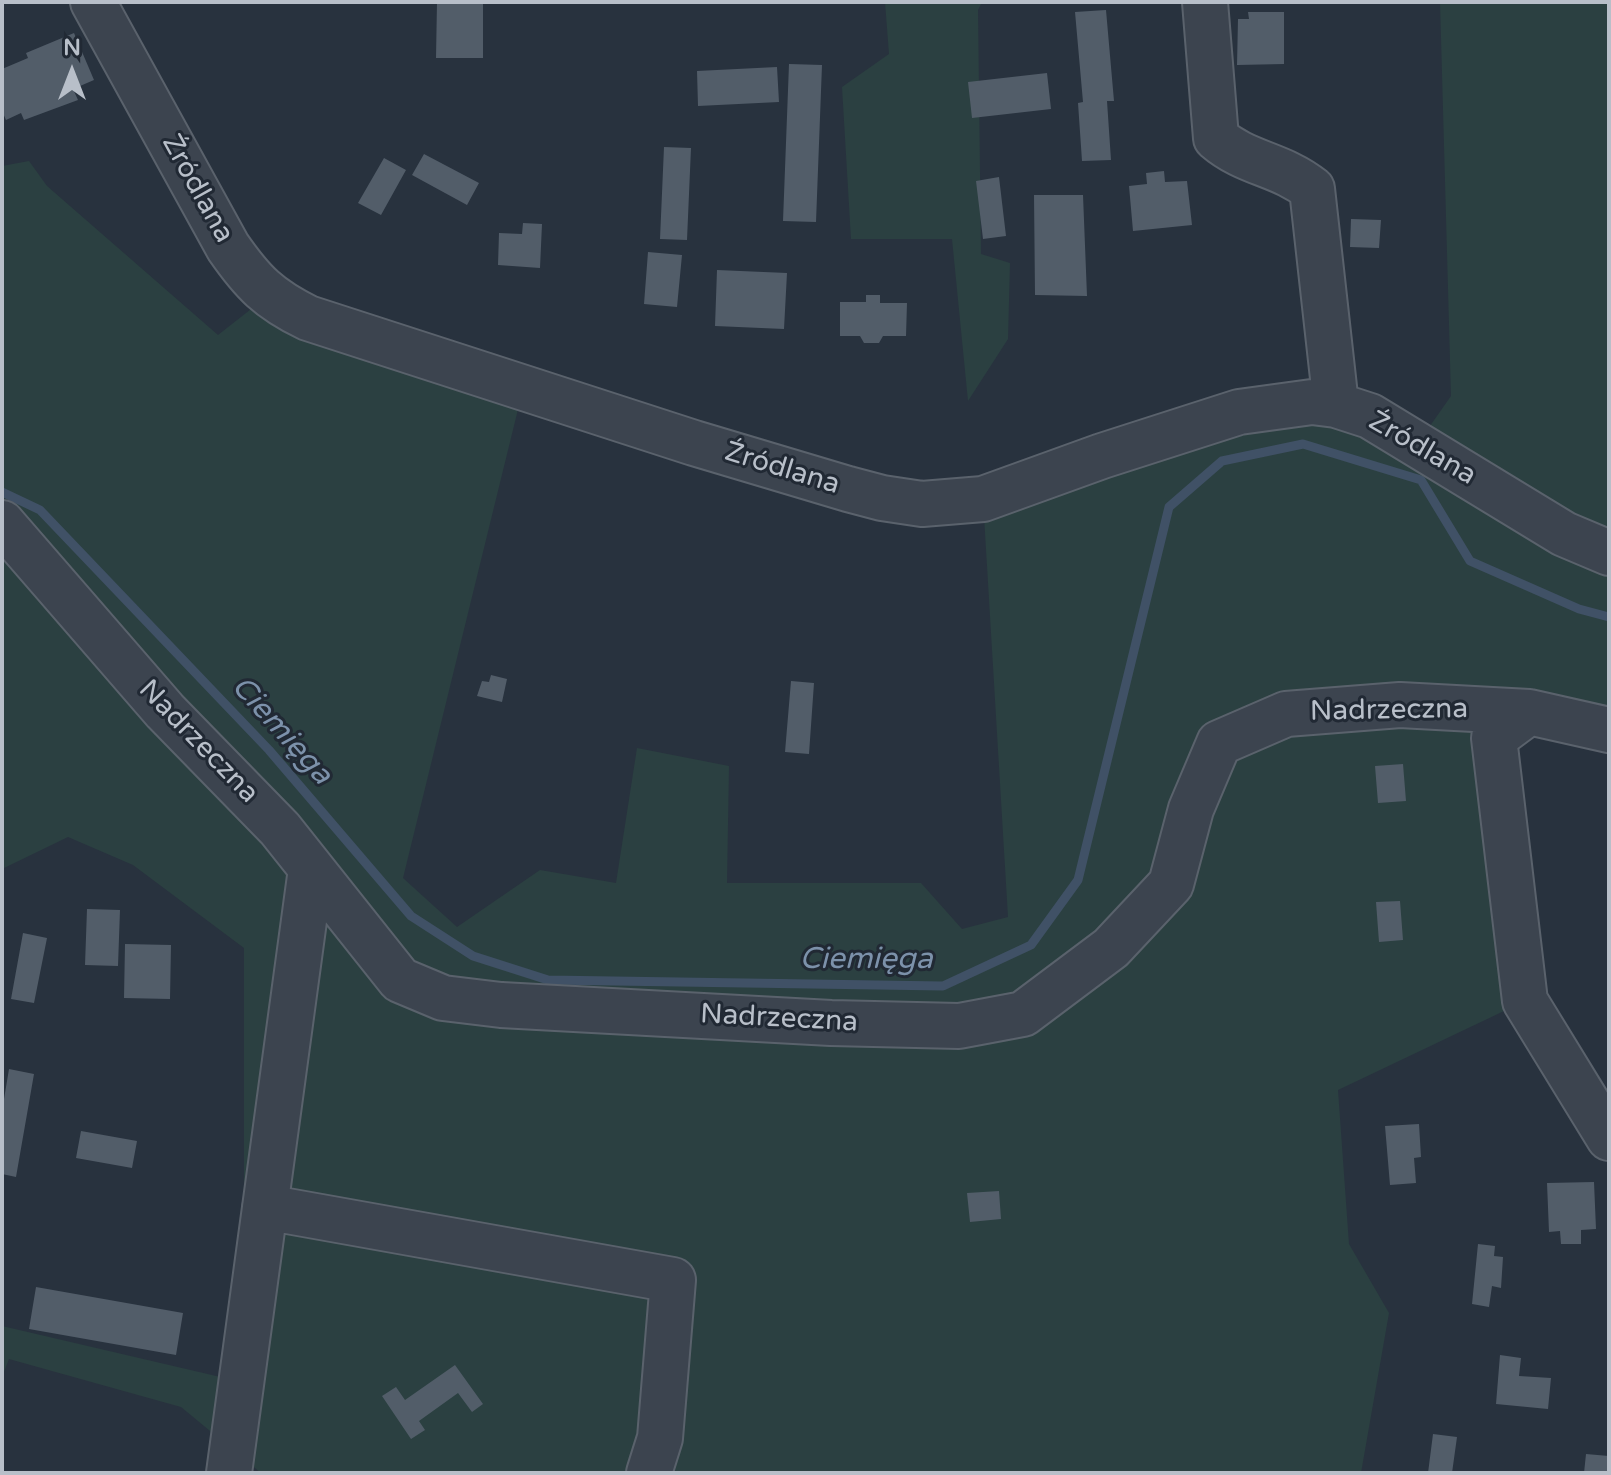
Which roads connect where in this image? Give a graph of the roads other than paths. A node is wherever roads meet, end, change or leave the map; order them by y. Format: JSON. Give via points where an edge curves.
{"nodes":[{"id":1,"x":93,"y":2,"type":"edge"},
{"id":2,"x":1205,"y":2,"type":"edge"},
{"id":3,"x":1336,"y":405,"type":"junction"},
{"id":4,"x":2,"y":523,"type":"edge"},
{"id":5,"x":1609,"y":553,"type":"edge"},
{"id":6,"x":1529,"y":712,"type":"junction"},
{"id":7,"x":1609,"y":730,"type":"edge"},
{"id":8,"x":311,"y":869,"type":"junction"},
{"id":9,"x":1609,"y":1138,"type":"edge"},
{"id":10,"x":265,"y":1207,"type":"junction"},
{"id":11,"x":229,"y":1473,"type":"edge"},
{"id":12,"x":649,"y":1473,"type":"edge"}],
"edges":[{"from":1,"to":3,"type":"street","name":"Źródlana","via":[[228,247],[255,283],[308,318],[573,406],[848,489],[922,504],[983,499],[1239,412],[1312,402]]},
{"from":2,"to":3,"type":"street","via":[[1216,138],[1230,150],[1294,174],[1312,189]]},
{"from":3,"to":5,"type":"street","name":"Źródlana","via":[[1370,416],[1564,534]]},
{"from":4,"to":8,"type":"street","name":"Nadrzeczna"},
{"from":6,"to":7,"type":"street","name":"Nadrzeczna"},
{"from":6,"to":8,"type":"street","name":"Nadrzeczna","via":[[1400,705],[1286,714],[1219,743],[1191,809],[1171,884],[1111,948],[1023,1014],[959,1026],[443,998],[400,980]]},
{"from":6,"to":9,"type":"street","via":[[1494,738],[1525,1001]]},
{"from":8,"to":10,"type":"street"},
{"from":10,"to":11,"type":"street"},
{"from":10,"to":12,"type":"street","via":[[673,1280],[660,1438]]}]}
